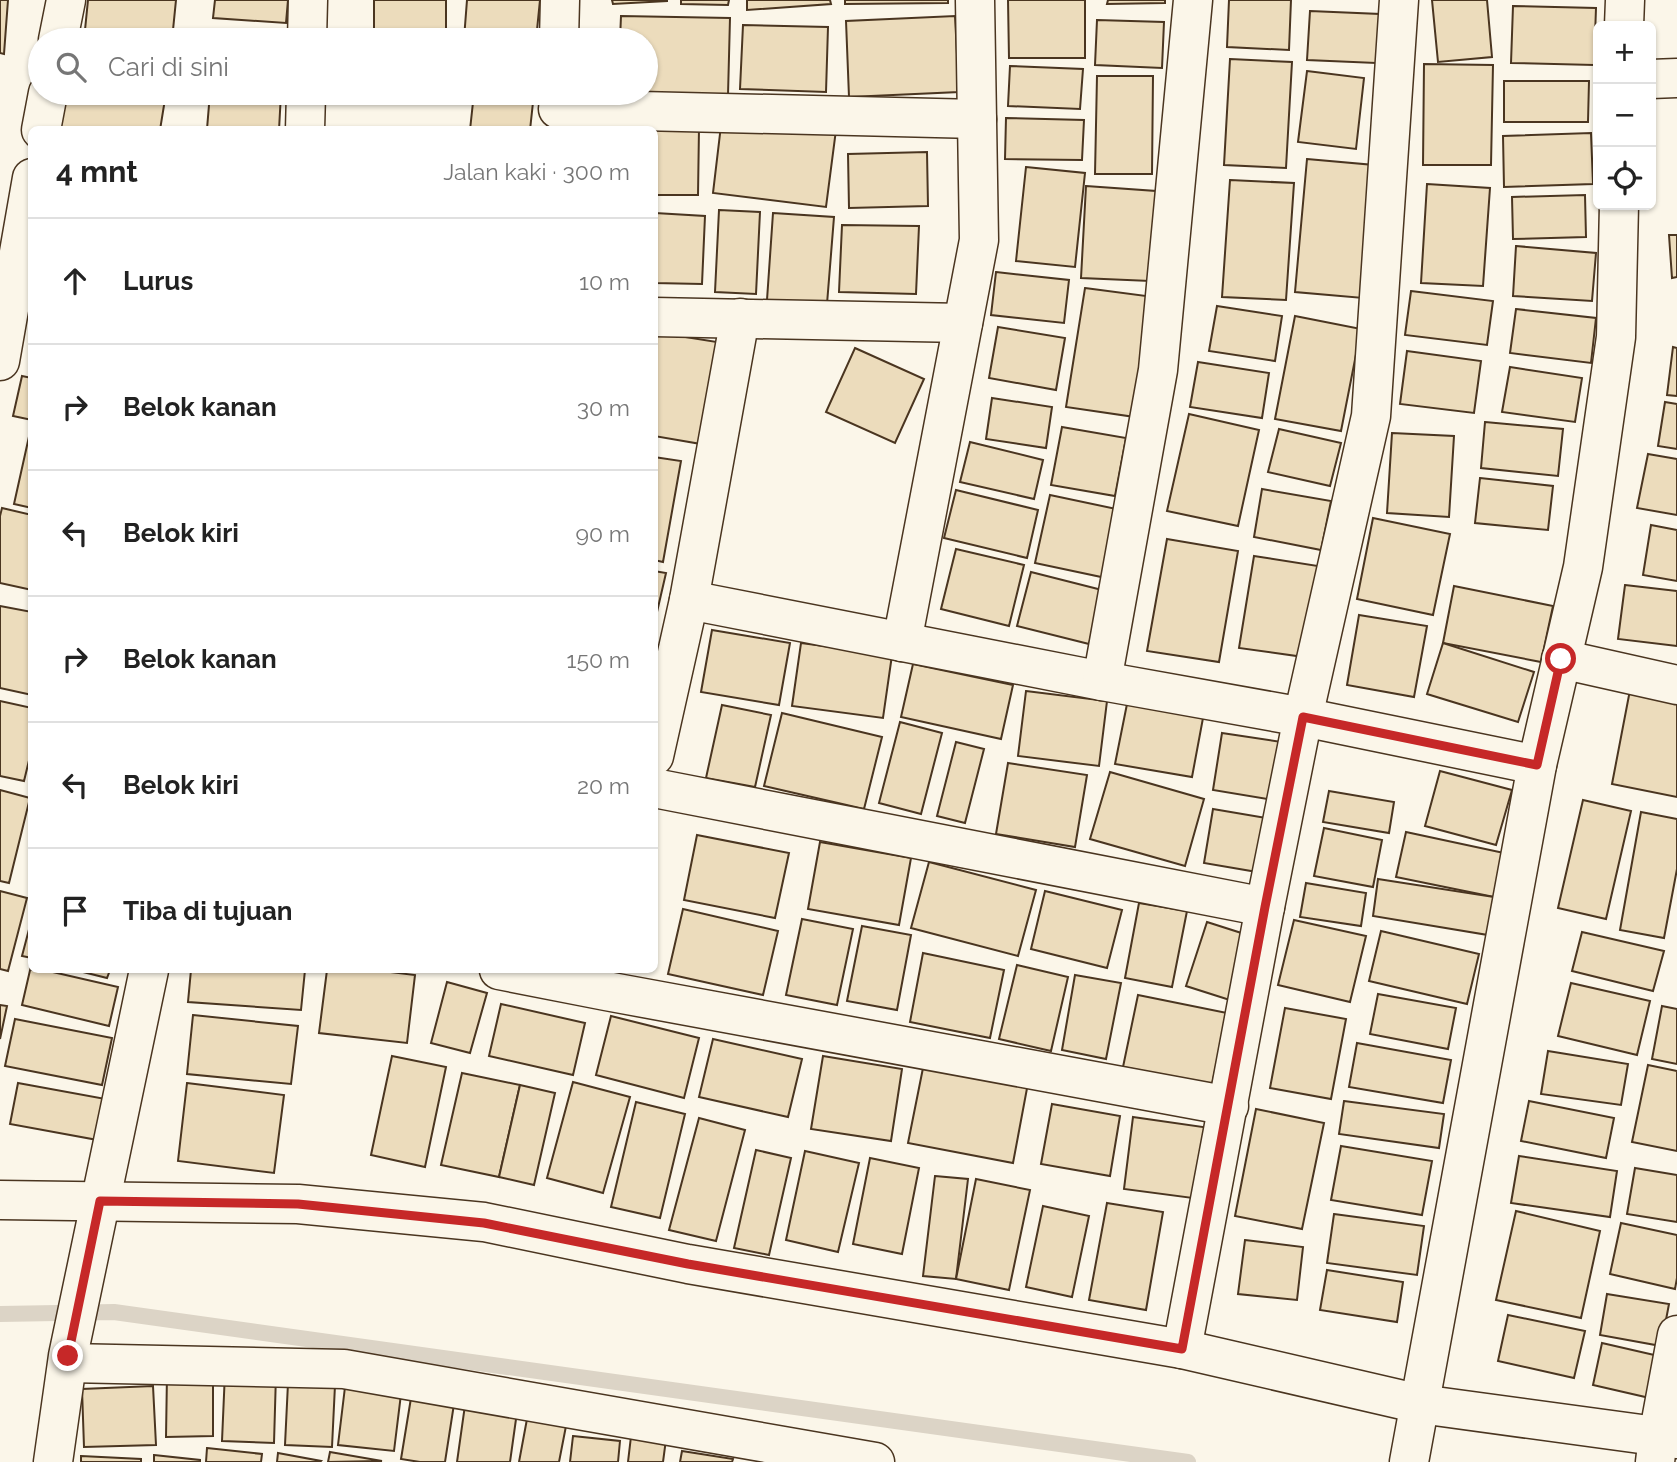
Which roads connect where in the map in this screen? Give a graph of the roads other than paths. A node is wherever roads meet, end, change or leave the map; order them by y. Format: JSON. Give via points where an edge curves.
{"nodes":[{"id":1,"x":65,"y":0,"type":"edge"},
{"id":2,"x":308,"y":0,"type":"edge"},
{"id":3,"x":560,"y":0,"type":"edge"},
{"id":4,"x":975,"y":0,"type":"edge"},
{"id":5,"x":1193,"y":0,"type":"edge"},
{"id":6,"x":1399,"y":0,"type":"edge"},
{"id":7,"x":1625,"y":0,"type":"edge"},
{"id":8,"x":1624,"y":21,"type":"edge"},
{"id":9,"x":60,"y":28,"type":"edge"},
{"id":10,"x":307,"y":28,"type":"edge"},
{"id":11,"x":559,"y":28,"type":"edge"},
{"id":12,"x":1677,"y":78,"type":"edge"},
{"id":13,"x":1656,"y":79,"type":"edge"},
{"id":14,"x":46,"y":105,"type":"edge"},
{"id":15,"x":305,"y":105,"type":"edge"},
{"id":16,"x":557,"y":110,"type":"edge"},
{"id":17,"x":977,"y":119,"type":"junction"},
{"id":18,"x":42,"y":126,"type":"edge"},
{"id":19,"x":304,"y":126,"type":"edge"},
{"id":20,"x":20,"y":188,"type":"edge"},
{"id":21,"x":1619,"y":210,"type":"edge"},
{"id":22,"x":658,"y":317,"type":"edge"},
{"id":23,"x":740,"y":318,"type":"junction"},
{"id":24,"x":963,"y":323,"type":"junction"},
{"id":25,"x":0,"y":362,"type":"edge"},
{"id":26,"x":689,"y":600,"type":"junction"},
{"id":27,"x":902,"y":642,"type":"junction"},
{"id":28,"x":1561,"y":659,"type":"junction"},
{"id":29,"x":1102,"y":681,"type":"junction"},
{"id":30,"x":1677,"y":685,"type":"edge"},
{"id":31,"x":1303,"y":717,"type":"junction"},
{"id":32,"x":658,"y":738,"type":"edge"},
{"id":33,"x":1537,"y":765,"type":"junction"},
{"id":34,"x":658,"y":790,"type":"edge"},
{"id":35,"x":1265,"y":907,"type":"junction"},
{"id":36,"x":148,"y":973,"type":"edge"},
{"id":37,"x":532,"y":973,"type":"edge"},
{"id":38,"x":609,"y":980,"type":"edge"},
{"id":39,"x":1228,"y":1107,"type":"junction"},
{"id":40,"x":0,"y":1200,"type":"edge"},
{"id":41,"x":97,"y":1216,"type":"junction"},
{"id":42,"x":1677,"y":1335,"type":"edge"},
{"id":43,"x":1182,"y":1349,"type":"junction"},
{"id":44,"x":68,"y":1360,"type":"junction"},
{"id":45,"x":1420,"y":1404,"type":"junction"},
{"id":46,"x":1663,"y":1446,"type":"edge"},
{"id":47,"x":1411,"y":1453,"type":"edge"},
{"id":48,"x":53,"y":1462,"type":"edge"},
{"id":49,"x":875,"y":1462,"type":"edge"}],
"edges":[{"from":1,"to":9,"type":"street"},
{"from":2,"to":10,"type":"street"},
{"from":3,"to":11,"type":"street"},
{"from":4,"to":17,"type":"street"},
{"from":5,"to":29,"type":"street","via":[[1158,370]]},
{"from":6,"to":31,"type":"street","via":[[1371,415]]},
{"from":7,"to":8,"type":"street"},
{"from":12,"to":13,"type":"street"},
{"from":14,"to":18,"type":"street"},
{"from":15,"to":19,"type":"street"},
{"from":16,"to":17,"type":"street"},
{"from":17,"to":24,"type":"street","via":[[979,240]]},
{"from":20,"to":25,"type":"street"},
{"from":21,"to":28,"type":"street","via":[[1616,337],[1583,567]]},
{"from":22,"to":23,"type":"street"},
{"from":23,"to":24,"type":"street"},
{"from":23,"to":26,"type":"street"},
{"from":24,"to":27,"type":"street"},
{"from":26,"to":27,"type":"street"},
{"from":26,"to":32,"type":"street"},
{"from":27,"to":29,"type":"street"},
{"from":28,"to":30,"type":"street"},
{"from":28,"to":33,"type":"street"},
{"from":29,"to":31,"type":"street"},
{"from":31,"to":33,"type":"street"},
{"from":31,"to":35,"type":"street"},
{"from":33,"to":45,"type":"street"},
{"from":34,"to":35,"type":"street"},
{"from":35,"to":39,"type":"street"},
{"from":36,"to":41,"type":"street"},
{"from":37,"to":38,"type":"street"},
{"from":38,"to":39,"type":"street"},
{"from":39,"to":43,"type":"street"},
{"from":40,"to":41,"type":"street"},
{"from":41,"to":43,"type":"street","via":[[298,1204],[484,1223],[688,1264]]},
{"from":41,"to":44,"type":"street"},
{"from":42,"to":46,"type":"street"},
{"from":43,"to":45,"type":"street"},
{"from":44,"to":48,"type":"street"},
{"from":44,"to":49,"type":"street","via":[[344,1369]]},
{"from":45,"to":46,"type":"street"},
{"from":45,"to":47,"type":"street"}]}
